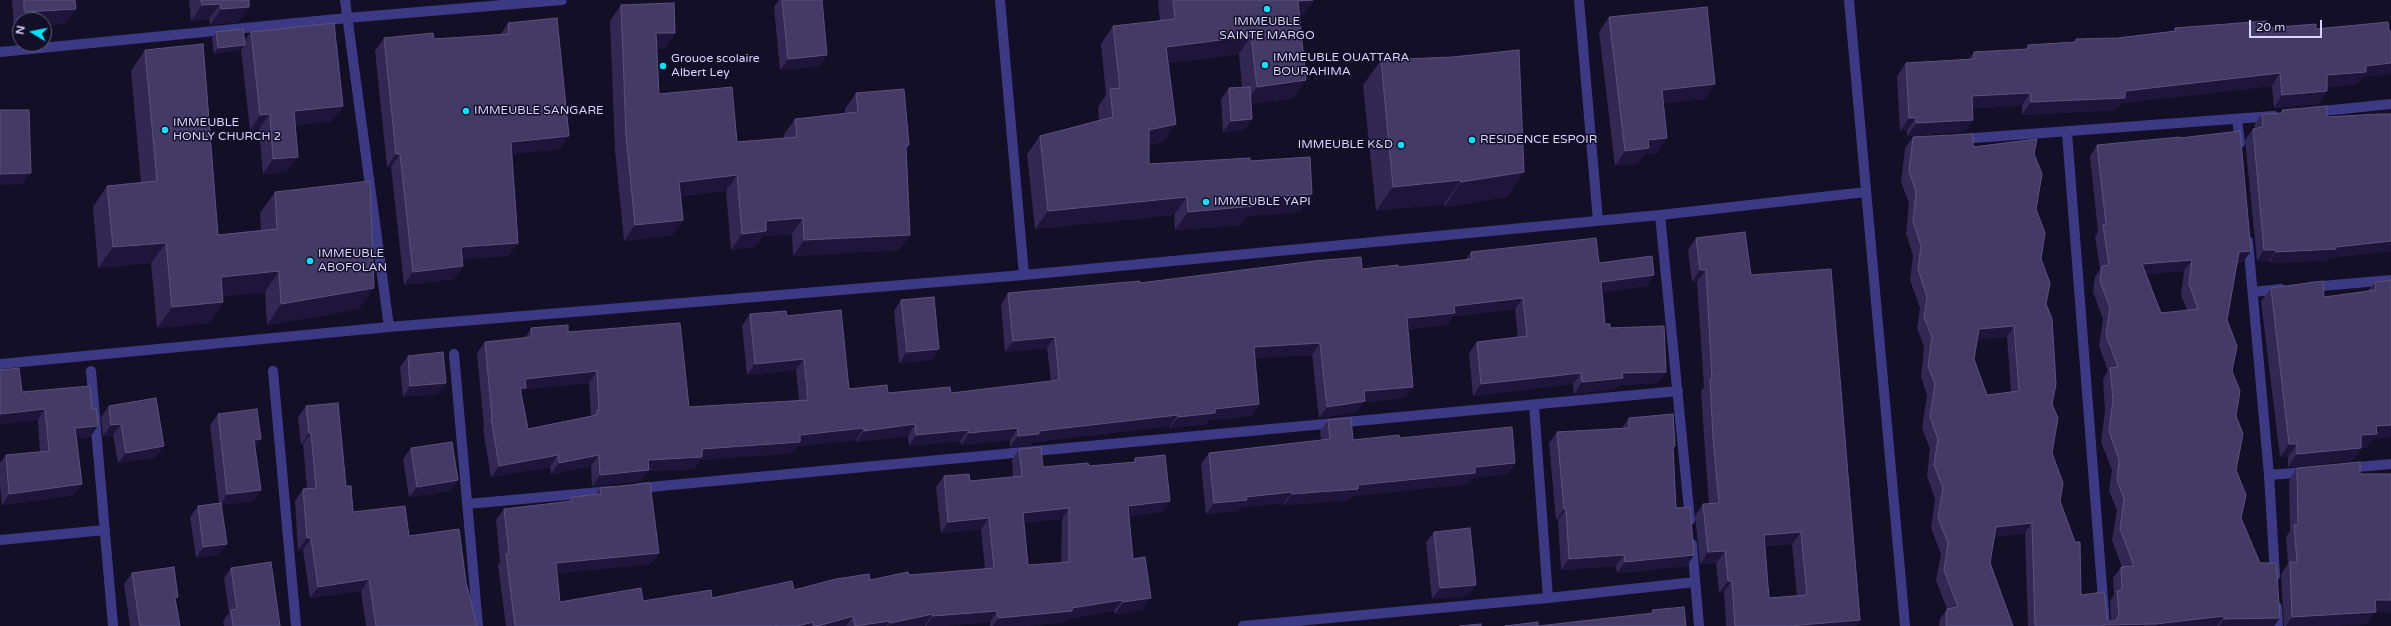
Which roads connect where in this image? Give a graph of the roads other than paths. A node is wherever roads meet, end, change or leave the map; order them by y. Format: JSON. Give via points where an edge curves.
{"nodes":[{"id":1,"x":345,"y":0,"type":"edge"},
{"id":2,"x":562,"y":0,"type":"edge"},
{"id":3,"x":1000,"y":0,"type":"edge"},
{"id":4,"x":1579,"y":0,"type":"edge"},
{"id":5,"x":1849,"y":0,"type":"edge"},
{"id":6,"x":347,"y":18,"type":"junction"},
{"id":7,"x":0,"y":52,"type":"edge"},
{"id":8,"x":2391,"y":104,"type":"edge"},
{"id":9,"x":2299,"y":113,"type":"edge"},
{"id":10,"x":2284,"y":115,"type":"edge"},
{"id":11,"x":2237,"y":119,"type":"junction"},
{"id":12,"x":2067,"y":133,"type":"junction"},
{"id":13,"x":1948,"y":140,"type":"edge"},
{"id":14,"x":2240,"y":150,"type":"edge"},
{"id":15,"x":1866,"y":192,"type":"junction"},
{"id":16,"x":1660,"y":215,"type":"junction"},
{"id":17,"x":1598,"y":221,"type":"junction"},
{"id":18,"x":2247,"y":229,"type":"edge"},
{"id":19,"x":1024,"y":275,"type":"junction"},
{"id":20,"x":2391,"y":280,"type":"edge"},
{"id":21,"x":2253,"y":292,"type":"junction"},
{"id":22,"x":389,"y":327,"type":"junction"},
{"id":23,"x":454,"y":354,"type":"dead end"},
{"id":24,"x":0,"y":364,"type":"edge"},
{"id":25,"x":91,"y":371,"type":"dead end"},
{"id":26,"x":273,"y":371,"type":"dead end"},
{"id":27,"x":1678,"y":391,"type":"junction"},
{"id":28,"x":1534,"y":405,"type":"junction"},
{"id":29,"x":2391,"y":464,"type":"edge"},
{"id":30,"x":2338,"y":469,"type":"edge"},
{"id":31,"x":2315,"y":471,"type":"edge"},
{"id":32,"x":2269,"y":475,"type":"junction"},
{"id":33,"x":467,"y":504,"type":"junction"},
{"id":34,"x":105,"y":530,"type":"junction"},
{"id":35,"x":0,"y":540,"type":"edge"},
{"id":36,"x":1695,"y":582,"type":"junction"},
{"id":37,"x":1548,"y":598,"type":"junction"},
{"id":38,"x":113,"y":626,"type":"edge"},
{"id":39,"x":296,"y":626,"type":"edge"},
{"id":40,"x":478,"y":626,"type":"edge"},
{"id":41,"x":1243,"y":626,"type":"edge"},
{"id":42,"x":1699,"y":626,"type":"edge"},
{"id":43,"x":1905,"y":626,"type":"edge"},
{"id":44,"x":2105,"y":626,"type":"edge"},
{"id":45,"x":2278,"y":626,"type":"edge"}],
"edges":[{"from":1,"to":6,"type":"street"},
{"from":2,"to":6,"type":"street"},
{"from":3,"to":19,"type":"street"},
{"from":4,"to":17,"type":"street"},
{"from":5,"to":15,"type":"street"},
{"from":6,"to":7,"type":"street"},
{"from":6,"to":22,"type":"street"},
{"from":8,"to":9,"type":"street"},
{"from":10,"to":11,"type":"street"},
{"from":11,"to":12,"type":"street"},
{"from":11,"to":14,"type":"street"},
{"from":12,"to":13,"type":"street"},
{"from":12,"to":44,"type":"street"},
{"from":15,"to":16,"type":"street"},
{"from":15,"to":43,"type":"street"},
{"from":16,"to":17,"type":"street"},
{"from":16,"to":27,"type":"street"},
{"from":17,"to":19,"type":"street"},
{"from":18,"to":21,"type":"street"},
{"from":19,"to":22,"type":"street"},
{"from":20,"to":21,"type":"street"},
{"from":21,"to":32,"type":"street"},
{"from":22,"to":24,"type":"street"},
{"from":23,"to":33,"type":"street"},
{"from":25,"to":34,"type":"street"},
{"from":26,"to":39,"type":"street"},
{"from":27,"to":28,"type":"street"},
{"from":27,"to":36,"type":"street"},
{"from":28,"to":33,"type":"street"},
{"from":28,"to":37,"type":"street"},
{"from":29,"to":30,"type":"street"},
{"from":31,"to":32,"type":"street"},
{"from":32,"to":45,"type":"street"},
{"from":33,"to":40,"type":"street"},
{"from":34,"to":35,"type":"street"},
{"from":34,"to":38,"type":"street"},
{"from":36,"to":37,"type":"street"},
{"from":36,"to":42,"type":"street"},
{"from":37,"to":41,"type":"street"}]}
